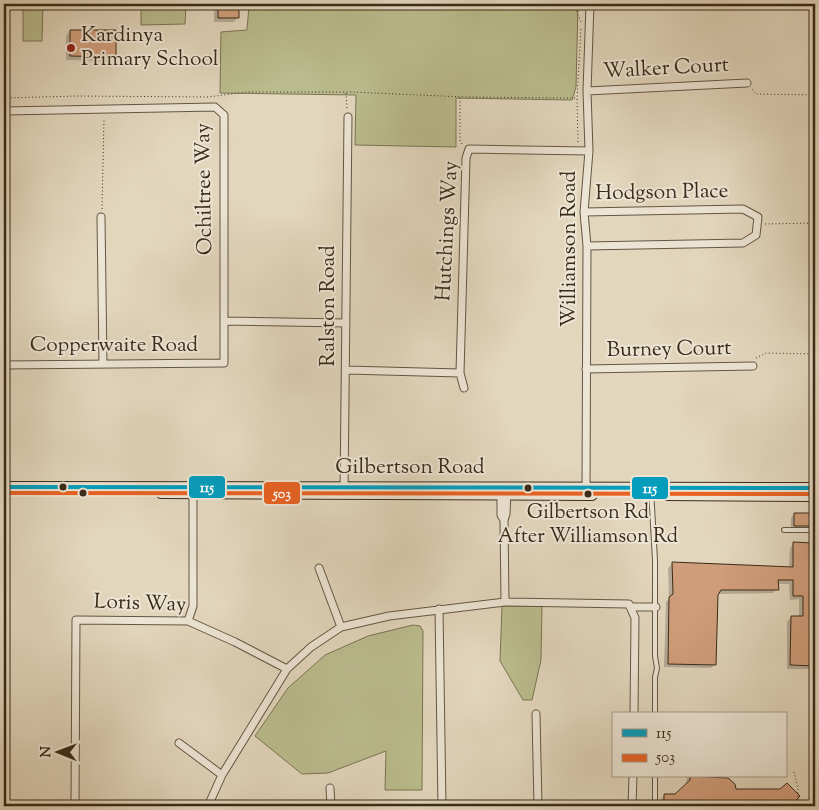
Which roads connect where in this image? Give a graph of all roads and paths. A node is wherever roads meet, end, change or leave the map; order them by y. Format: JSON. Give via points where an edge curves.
{"nodes":[{"id":1,"x":577,"y":4,"type":"edge"},
{"id":2,"x":590,"y":4,"type":"edge"},
{"id":3,"x":747,"y":83,"type":"joint"},
{"id":4,"x":587,"y":91,"type":"junction"},
{"id":5,"x":346,"y":92,"type":"junction"},
{"id":6,"x":815,"y":95,"type":"edge"},
{"id":7,"x":460,"y":97,"type":"junction"},
{"id":8,"x":4,"y":98,"type":"edge"},
{"id":9,"x":577,"y":98,"type":"junction"},
{"id":10,"x":104,"y":109,"type":"junction"},
{"id":11,"x":4,"y":111,"type":"edge"},
{"id":12,"x":348,"y":117,"type":"joint"},
{"id":13,"x":568,"y":150,"type":"junction"},
{"id":14,"x":589,"y":152,"type":"junction"},
{"id":15,"x":468,"y":153,"type":"junction"},
{"id":16,"x":584,"y":212,"type":"junction"},
{"id":17,"x":101,"y":217,"type":"joint"},
{"id":18,"x":815,"y":223,"type":"edge"},
{"id":19,"x":757,"y":224,"type":"junction"},
{"id":20,"x":587,"y":246,"type":"junction"},
{"id":21,"x":225,"y":321,"type":"junction"},
{"id":22,"x":346,"y":323,"type":"junction"},
{"id":23,"x":815,"y":354,"type":"edge"},
{"id":24,"x":224,"y":363,"type":"joint"},
{"id":25,"x":103,"y":364,"type":"junction"},
{"id":26,"x":4,"y":365,"type":"edge"},
{"id":27,"x":753,"y":366,"type":"joint"},
{"id":28,"x":586,"y":369,"type":"junction"},
{"id":29,"x":346,"y":370,"type":"junction"},
{"id":30,"x":460,"y":373,"type":"junction"},
{"id":31,"x":464,"y":388,"type":"dead end"},
{"id":32,"x":4,"y":487,"type":"edge"},
{"id":33,"x":815,"y":488,"type":"edge"},
{"id":34,"x":193,"y":490,"type":"junction"},
{"id":35,"x":344,"y":491,"type":"junction"},
{"id":36,"x":504,"y":491,"type":"junction"},
{"id":37,"x":586,"y":492,"type":"junction"},
{"id":38,"x":651,"y":492,"type":"junction"},
{"id":39,"x":4,"y":493,"type":"edge"},
{"id":40,"x":815,"y":496,"type":"edge"},
{"id":41,"x":784,"y":530,"type":"dead end"},
{"id":42,"x":815,"y":530,"type":"edge"},
{"id":43,"x":319,"y":568,"type":"dead end"},
{"id":44,"x":505,"y":602,"type":"junction"},
{"id":45,"x":630,"y":607,"type":"junction"},
{"id":46,"x":656,"y":607,"type":"junction"},
{"id":47,"x":439,"y":609,"type":"junction"},
{"id":48,"x":188,"y":621,"type":"junction"},
{"id":49,"x":341,"y":627,"type":"junction"},
{"id":50,"x":287,"y":670,"type":"junction"},
{"id":51,"x":634,"y":712,"type":"edge"},
{"id":52,"x":655,"y":712,"type":"edge"},
{"id":53,"x":536,"y":714,"type":"dead end"},
{"id":54,"x":179,"y":743,"type":"dead end"},
{"id":55,"x":794,"y":772,"type":"dead end"},
{"id":56,"x":222,"y":775,"type":"junction"},
{"id":57,"x":633,"y":778,"type":"edge"},
{"id":58,"x":655,"y":778,"type":"edge"},
{"id":59,"x":330,"y":788,"type":"dead end"},
{"id":60,"x":75,"y":806,"type":"edge"},
{"id":61,"x":208,"y":806,"type":"edge"},
{"id":62,"x":332,"y":806,"type":"edge"},
{"id":63,"x":442,"y":806,"type":"edge"},
{"id":64,"x":538,"y":806,"type":"edge"},
{"id":65,"x":632,"y":806,"type":"edge"},
{"id":66,"x":655,"y":806,"type":"edge"},
{"id":67,"x":798,"y":806,"type":"edge"}],
"edges":[{"from":1,"to":9,"type":"path","via":[[581,21]]},
{"from":2,"to":4,"type":"street","name":"Williamson Road"},
{"from":3,"to":4,"type":"street","name":"Walker Court"},
{"from":3,"to":6,"type":"path","via":[[756,94]]},
{"from":4,"to":14,"type":"street","name":"Williamson Road"},
{"from":5,"to":7,"type":"path"},
{"from":5,"to":8,"type":"path","via":[[246,92],[208,97]]},
{"from":5,"to":12,"type":"path"},
{"from":7,"to":9,"type":"path"},
{"from":7,"to":15,"type":"path","via":[[460,141]]},
{"from":9,"to":13,"type":"path","via":[[578,142]]},
{"from":10,"to":11,"type":"street","name":"Ochiltree Way"},
{"from":10,"to":17,"type":"path"},
{"from":10,"to":21,"type":"street","name":"Ochiltree Way","via":[[215,108],[224,115]]},
{"from":12,"to":22,"type":"street","name":"Ralston Road"},
{"from":13,"to":14,"type":"street","name":"Hutchings Way"},
{"from":13,"to":15,"type":"street","name":"Hutchings Way","via":[[469,149]]},
{"from":14,"to":16,"type":"street","name":"Williamson Road"},
{"from":15,"to":30,"type":"street","name":"Hutchings Way"},
{"from":16,"to":19,"type":"street","name":"Hodgson Place","via":[[742,209],[758,217]]},
{"from":16,"to":20,"type":"street","name":"Williamson Road"},
{"from":17,"to":25,"type":"street"},
{"from":18,"to":19,"type":"path"},
{"from":19,"to":20,"type":"street","via":[[756,235],[743,243]]},
{"from":20,"to":28,"type":"street","name":"Williamson Road"},
{"from":21,"to":22,"type":"street"},
{"from":21,"to":24,"type":"street","name":"Ochiltree Way"},
{"from":22,"to":29,"type":"street","name":"Ralston Road"},
{"from":23,"to":27,"type":"path","via":[[766,353],[756,358]]},
{"from":24,"to":25,"type":"street","name":"Copperwaite Road"},
{"from":25,"to":26,"type":"street","name":"Copperwaite Road"},
{"from":27,"to":28,"type":"street","name":"Burney Court"},
{"from":28,"to":37,"type":"street","name":"Williamson Road"},
{"from":29,"to":30,"type":"street"},
{"from":29,"to":35,"type":"street","name":"Ralston Road"},
{"from":30,"to":31,"type":"street","name":"Hutchings Way"},
{"from":32,"to":34,"type":"street","name":"Gilbertson Road"},
{"from":33,"to":38,"type":"street","name":"Gilbertson Road"},
{"from":34,"to":35,"type":"street","name":"Gilbertson Road"},
{"from":34,"to":39,"type":"street","name":"Gilbertson Road"},
{"from":34,"to":48,"type":"street","via":[[193,606]]},
{"from":35,"to":36,"type":"street","name":"Gilbertson Road"},
{"from":36,"to":37,"type":"street","name":"Gilbertson Road"},
{"from":36,"to":44,"type":"street"},
{"from":37,"to":38,"type":"street","name":"Gilbertson Road"},
{"from":38,"to":40,"type":"street","name":"Gilbertson Road"},
{"from":38,"to":46,"type":"lane"},
{"from":41,"to":42,"type":"lane"},
{"from":43,"to":49,"type":"street"},
{"from":44,"to":45,"type":"street","via":[[629,604]]},
{"from":44,"to":47,"type":"street"},
{"from":45,"to":46,"type":"street"},
{"from":45,"to":51,"type":"street","via":[[635,618]]},
{"from":46,"to":52,"type":"lane"},
{"from":47,"to":49,"type":"street"},
{"from":47,"to":63,"type":"street"},
{"from":48,"to":50,"type":"street","name":"Loris Way"},
{"from":48,"to":60,"type":"street","name":"Loris Way","via":[[76,620]]},
{"from":49,"to":50,"type":"street","via":[[311,647]]},
{"from":50,"to":56,"type":"street"},
{"from":53,"to":64,"type":"street"},
{"from":54,"to":56,"type":"street"},
{"from":55,"to":67,"type":"path"},
{"from":56,"to":61,"type":"street"},
{"from":57,"to":65,"type":"street"},
{"from":58,"to":66,"type":"lane"},
{"from":59,"to":62,"type":"street"}]}
